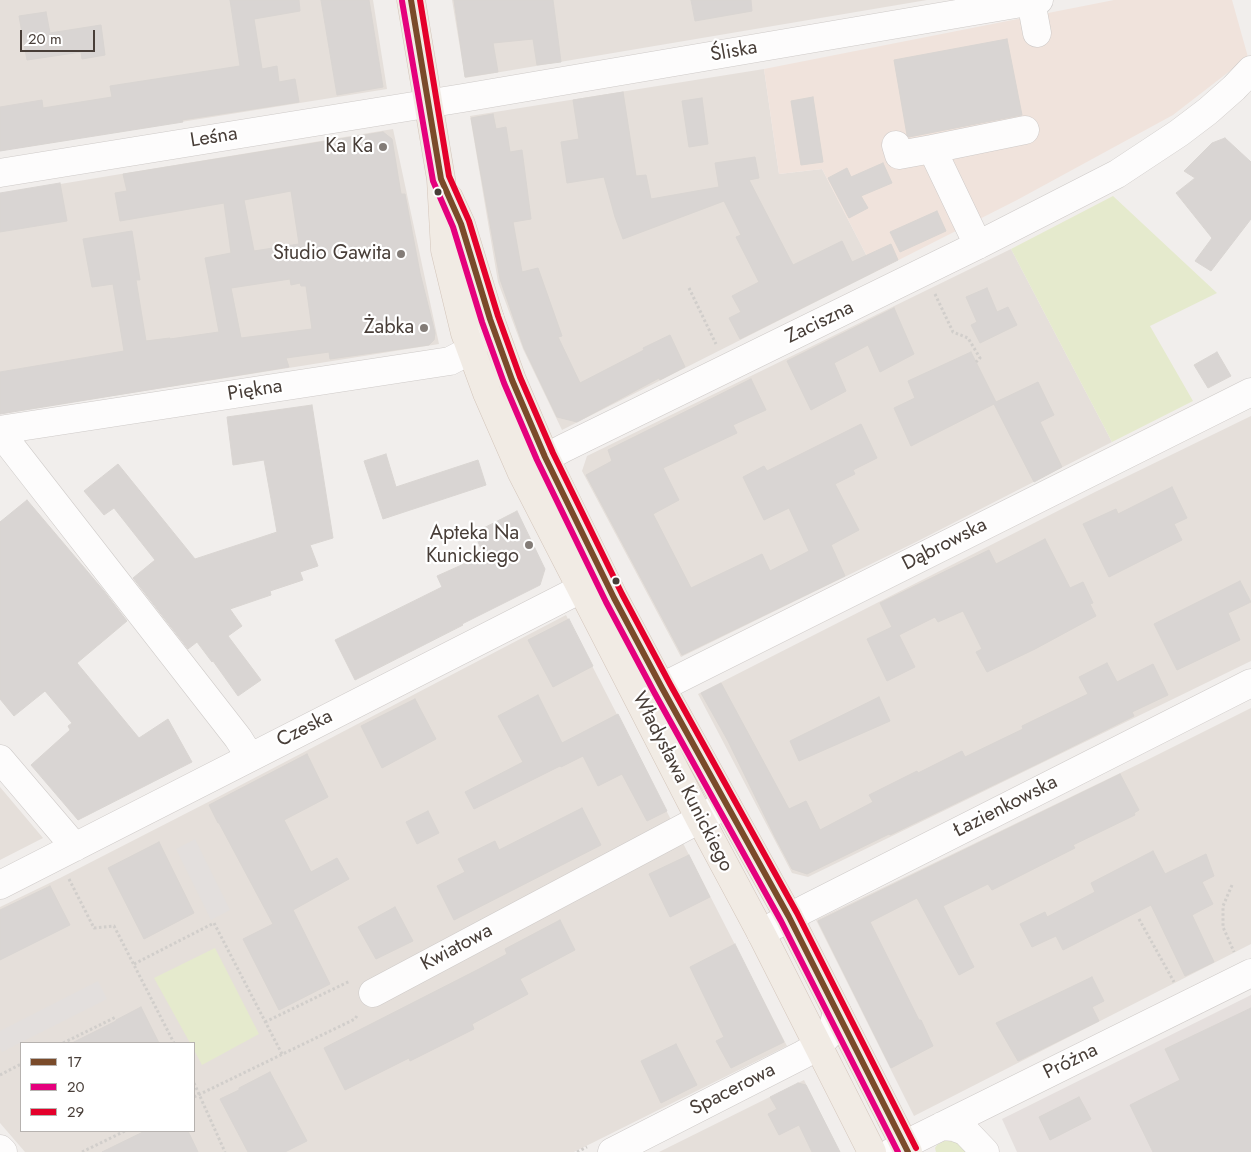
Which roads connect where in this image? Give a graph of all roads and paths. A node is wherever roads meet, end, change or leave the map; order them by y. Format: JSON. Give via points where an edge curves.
{"nodes":[{"id":1,"x":411,"y":0,"type":"edge"},
{"id":2,"x":1035,"y":1,"type":"edge"},
{"id":3,"x":1037,"y":33,"type":"dead end"},
{"id":4,"x":1251,"y":70,"type":"edge"},
{"id":5,"x":429,"y":104,"type":"junction"},
{"id":6,"x":1025,"y":130,"type":"dead end"},
{"id":7,"x":896,"y":145,"type":"dead end"},
{"id":8,"x":932,"y":149,"type":"junction"},
{"id":9,"x":0,"y":173,"type":"edge"},
{"id":10,"x":441,"y":178,"type":"junction"},
{"id":11,"x":978,"y":245,"type":"junction"},
{"id":12,"x":689,"y":288,"type":"dead end"},
{"id":13,"x":934,"y":293,"type":"dead end"},
{"id":14,"x":490,"y":319,"type":"junction"},
{"id":15,"x":716,"y":345,"type":"dead end"},
{"id":16,"x":471,"y":350,"type":"junction"},
{"id":17,"x":976,"y":362,"type":"dead end"},
{"id":18,"x":1251,"y":392,"type":"edge"},
{"id":19,"x":0,"y":430,"type":"edge"},
{"id":20,"x":545,"y":457,"type":"junction"},
{"id":21,"x":521,"y":471,"type":"junction"},
{"id":22,"x":582,"y":590,"type":"junction"},
{"id":23,"x":614,"y":598,"type":"junction"},
{"id":24,"x":1251,"y":683,"type":"edge"},
{"id":25,"x":650,"y":693,"type":"junction"},
{"id":26,"x":250,"y":757,"type":"junction"},
{"id":27,"x":0,"y":759,"type":"edge"},
{"id":28,"x":726,"y":804,"type":"junction"},
{"id":29,"x":700,"y":819,"type":"junction"},
{"id":30,"x":75,"y":847,"type":"junction"},
{"id":31,"x":67,"y":876,"type":"dead end"},
{"id":32,"x":0,"y":884,"type":"edge"},
{"id":33,"x":1232,"y":885,"type":"dead end"},
{"id":34,"x":789,"y":917,"type":"junction"},
{"id":35,"x":1139,"y":919,"type":"dead end"},
{"id":36,"x":761,"y":933,"type":"junction"},
{"id":37,"x":134,"y":964,"type":"junction"},
{"id":38,"x":1249,"y":974,"type":"edge"},
{"id":39,"x":373,"y":993,"type":"joint"},
{"id":40,"x":1186,"y":1004,"type":"junction"},
{"id":41,"x":838,"y":1012,"type":"junction"},
{"id":42,"x":116,"y":1017,"type":"dead end"},
{"id":43,"x":65,"y":1042,"type":"edge"},
{"id":44,"x":173,"y":1042,"type":"edge"},
{"id":45,"x":818,"y":1046,"type":"junction"},
{"id":46,"x":282,"y":1054,"type":"junction"},
{"id":47,"x":20,"y":1065,"type":"edge"},
{"id":48,"x":0,"y":1075,"type":"edge"},
{"id":49,"x":195,"y":1085,"type":"edge"},
{"id":50,"x":199,"y":1094,"type":"junction"},
{"id":51,"x":195,"y":1096,"type":"edge"},
{"id":52,"x":942,"y":1126,"type":"junction"},
{"id":53,"x":122,"y":1132,"type":"edge"},
{"id":54,"x":0,"y":1149,"type":"edge"},
{"id":55,"x":901,"y":1150,"type":"edge"},
{"id":56,"x":3,"y":1152,"type":"edge"},
{"id":57,"x":82,"y":1152,"type":"edge"},
{"id":58,"x":225,"y":1152,"type":"edge"},
{"id":59,"x":612,"y":1152,"type":"edge"},
{"id":60,"x":872,"y":1152,"type":"edge"},
{"id":61,"x":985,"y":1152,"type":"edge"}],
"edges":[{"from":1,"to":5,"type":"main road","name":"Władysława Kunickiego"},
{"from":2,"to":3,"type":"street"},
{"from":2,"to":5,"type":"street","name":"Śliska"},
{"from":4,"to":11,"type":"street","name":"Zaciszna","via":[[1208,111],[1117,174]]},
{"from":5,"to":9,"type":"street","name":"Leśna"},
{"from":5,"to":10,"type":"main road","name":"Władysława Kunickiego"},
{"from":6,"to":8,"type":"street"},
{"from":7,"to":8,"type":"street","via":[[899,155]]},
{"from":8,"to":11,"type":"street"},
{"from":10,"to":14,"type":"main road","name":"Władysława Kunickiego","via":[[461,224]]},
{"from":10,"to":16,"type":"main road","name":"Władysława Kunickiego","via":[[445,250]]},
{"from":11,"to":20,"type":"street","name":"Zaciszna"},
{"from":12,"to":15,"type":"path"},
{"from":13,"to":17,"type":"path","via":[[953,332],[968,338],[980,358]]},
{"from":14,"to":16,"type":"street"},
{"from":14,"to":20,"type":"main road","name":"Władysława Kunickiego"},
{"from":16,"to":19,"type":"street","name":"Piękna","via":[[450,361]]},
{"from":16,"to":21,"type":"main road","name":"Władysława Kunickiego"},
{"from":18,"to":25,"type":"street","name":"Dąbrowska"},
{"from":19,"to":26,"type":"street"},
{"from":20,"to":21,"type":"street","name":"Zaciszna"},
{"from":20,"to":23,"type":"main road","name":"Władysława Kunickiego"},
{"from":21,"to":22,"type":"main road","name":"Władysława Kunickiego"},
{"from":22,"to":23,"type":"street"},
{"from":22,"to":25,"type":"main road","name":"Władysława Kunickiego"},
{"from":22,"to":26,"type":"street","name":"Czeska"},
{"from":23,"to":25,"type":"main road","name":"Władysława Kunickiego"},
{"from":24,"to":34,"type":"street","name":"Łazienkowska"},
{"from":25,"to":28,"type":"main road","name":"Władysława Kunickiego"},
{"from":25,"to":29,"type":"main road","name":"Władysława Kunickiego"},
{"from":26,"to":30,"type":"street","name":"Czeska"},
{"from":27,"to":30,"type":"street"},
{"from":28,"to":29,"type":"street","name":"Kwiatowa"},
{"from":28,"to":34,"type":"main road","name":"Władysława Kunickiego"},
{"from":29,"to":36,"type":"main road","name":"Władysława Kunickiego"},
{"from":29,"to":39,"type":"street","name":"Kwiatowa"},
{"from":30,"to":32,"type":"street","name":"Czeska"},
{"from":31,"to":37,"type":"path","via":[[94,928],[114,926]]},
{"from":33,"to":38,"type":"path","via":[[1223,906],[1223,927],[1234,953]]},
{"from":34,"to":36,"type":"street","name":"Łazienkowska"},
{"from":34,"to":41,"type":"main road","name":"Władysława Kunickiego"},
{"from":35,"to":40,"type":"path"},
{"from":36,"to":45,"type":"main road","name":"Władysława Kunickiego"},
{"from":37,"to":44,"type":"path"},
{"from":37,"to":46,"type":"path","via":[[214,923]]},
{"from":38,"to":40,"type":"street","name":"Próżna"},
{"from":39,"to":46,"type":"path","via":[[355,1019]]},
{"from":40,"to":52,"type":"street","name":"Próżna"},
{"from":41,"to":45,"type":"street","name":"Spacerowa","via":[[832,1031]]},
{"from":41,"to":55,"type":"main road","name":"Władysława Kunickiego"},
{"from":42,"to":43,"type":"path"},
{"from":45,"to":59,"type":"street","name":"Spacerowa"},
{"from":45,"to":60,"type":"main road","name":"Władysława Kunickiego"},
{"from":46,"to":50,"type":"path"},
{"from":47,"to":48,"type":"path"},
{"from":49,"to":50,"type":"path"},
{"from":50,"to":51,"type":"path"},
{"from":50,"to":58,"type":"path"},
{"from":52,"to":55,"type":"street","name":"Próżna"},
{"from":52,"to":61,"type":"street","via":[[964,1131]]},
{"from":53,"to":57,"type":"path"},
{"from":54,"to":56,"type":"street"}]}
